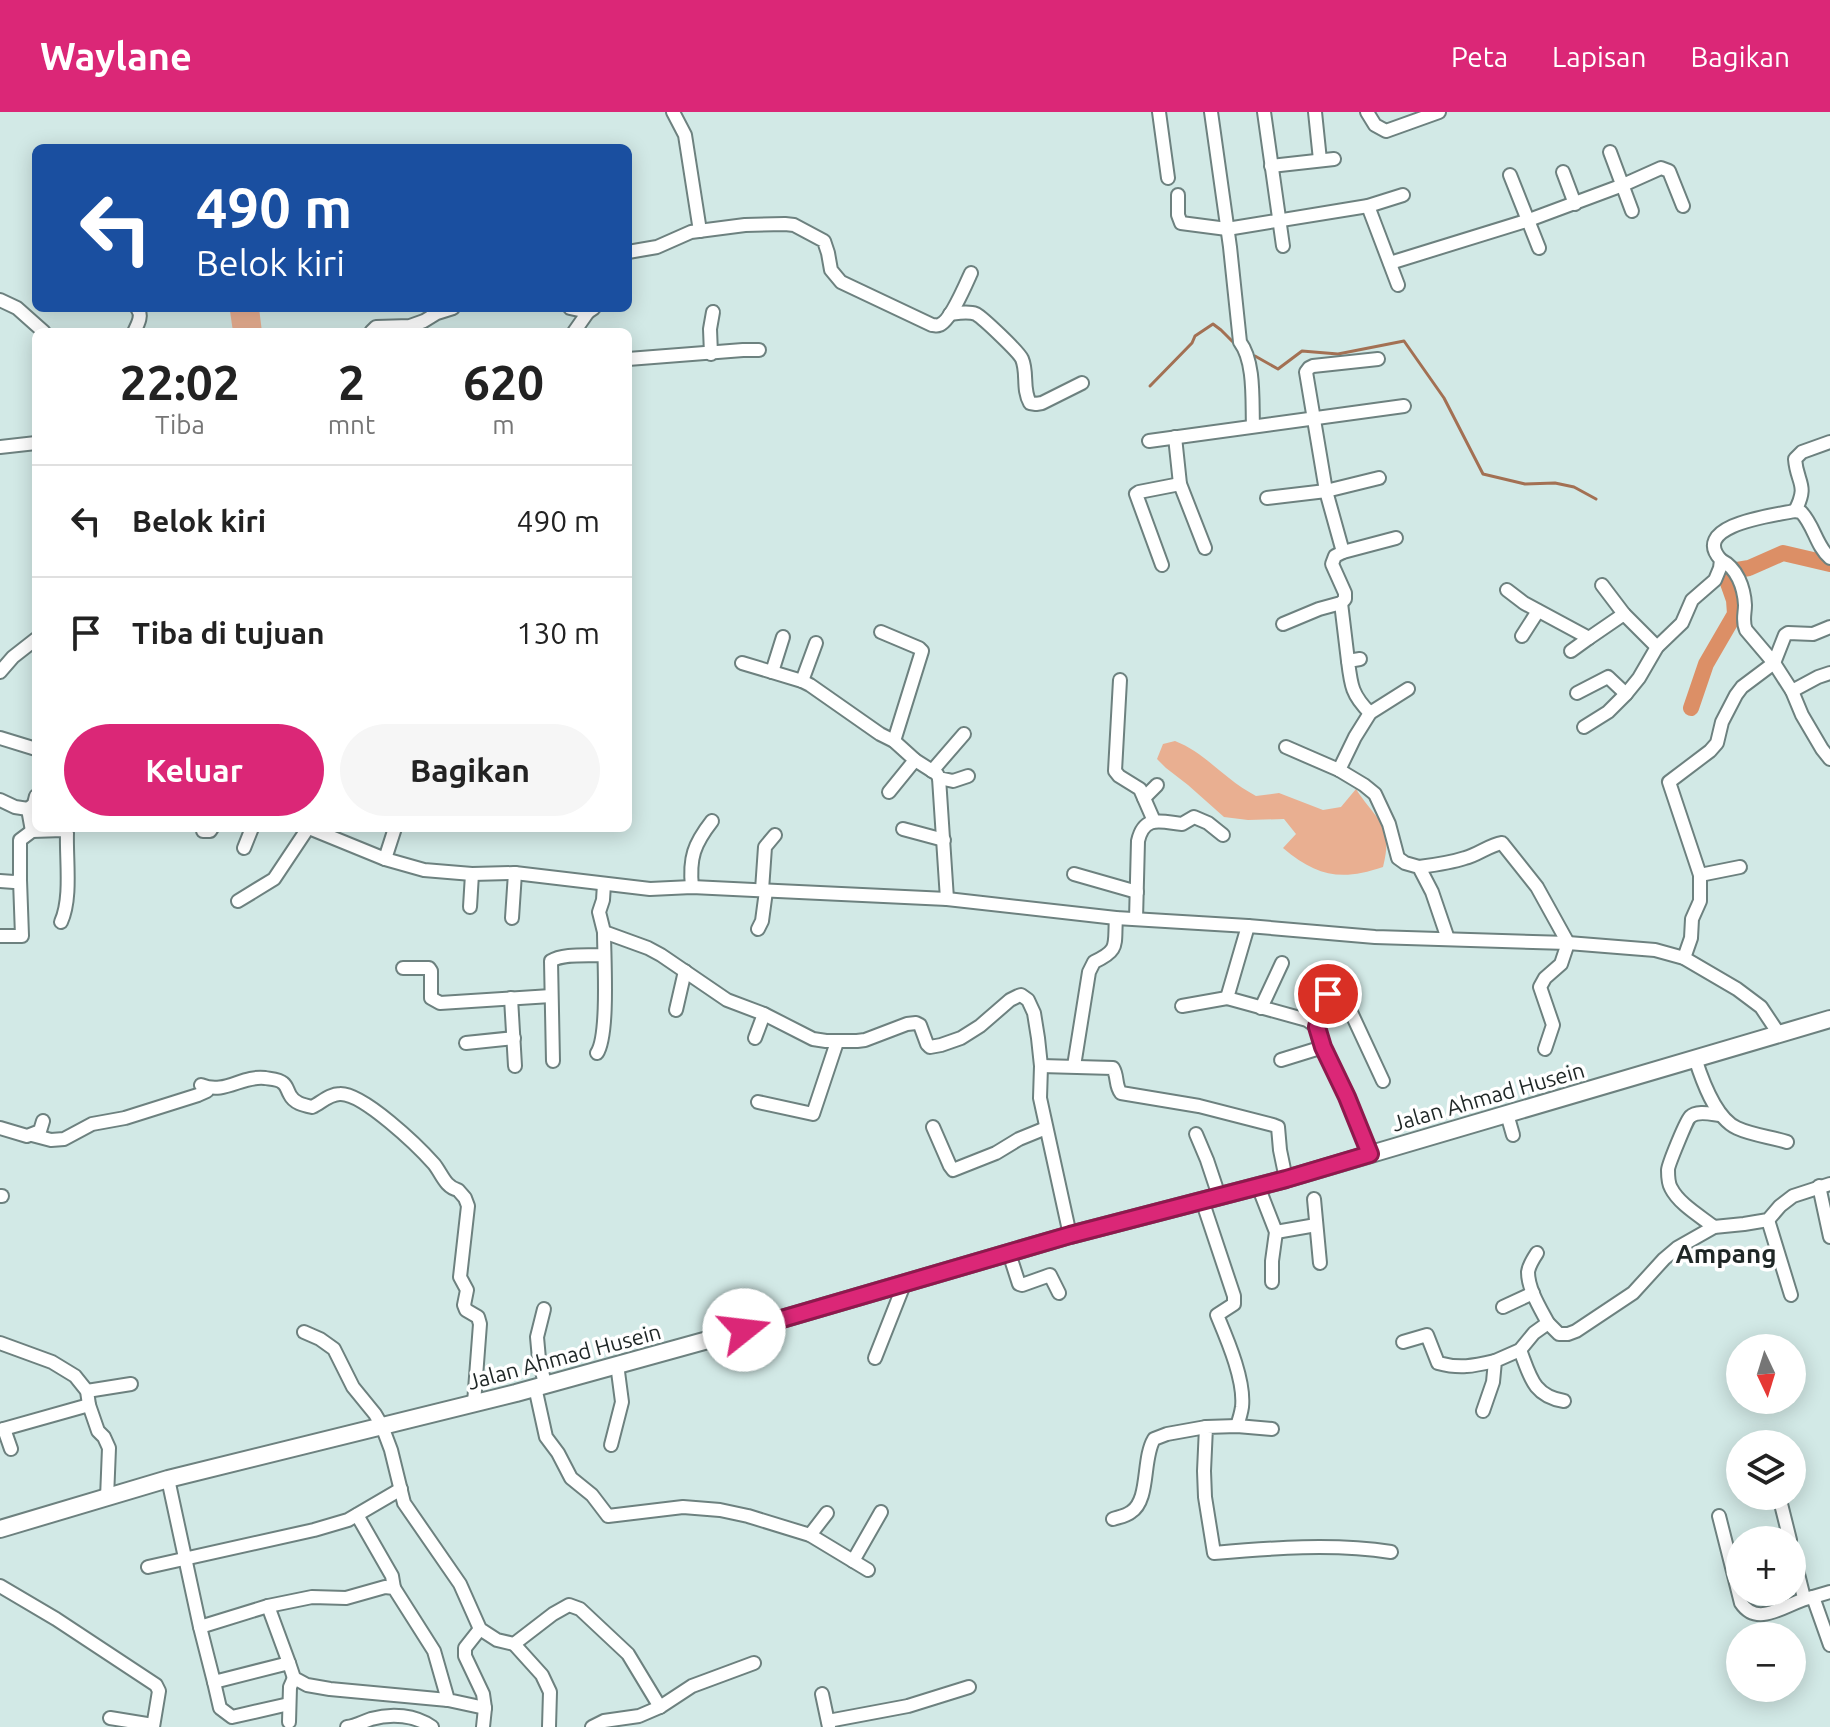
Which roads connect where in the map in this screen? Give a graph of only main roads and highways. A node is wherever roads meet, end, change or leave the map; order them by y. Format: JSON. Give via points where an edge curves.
{"nodes":[{"id":1,"x":1830,"y":1019,"type":"edge"},
{"id":2,"x":0,"y":1529,"type":"edge"}],
"edges":[{"from":1,"to":2,"type":"main road","name":"Jalan Ahmad Husein","via":[[1286,1179],[540,1386],[168,1479]]}]}
